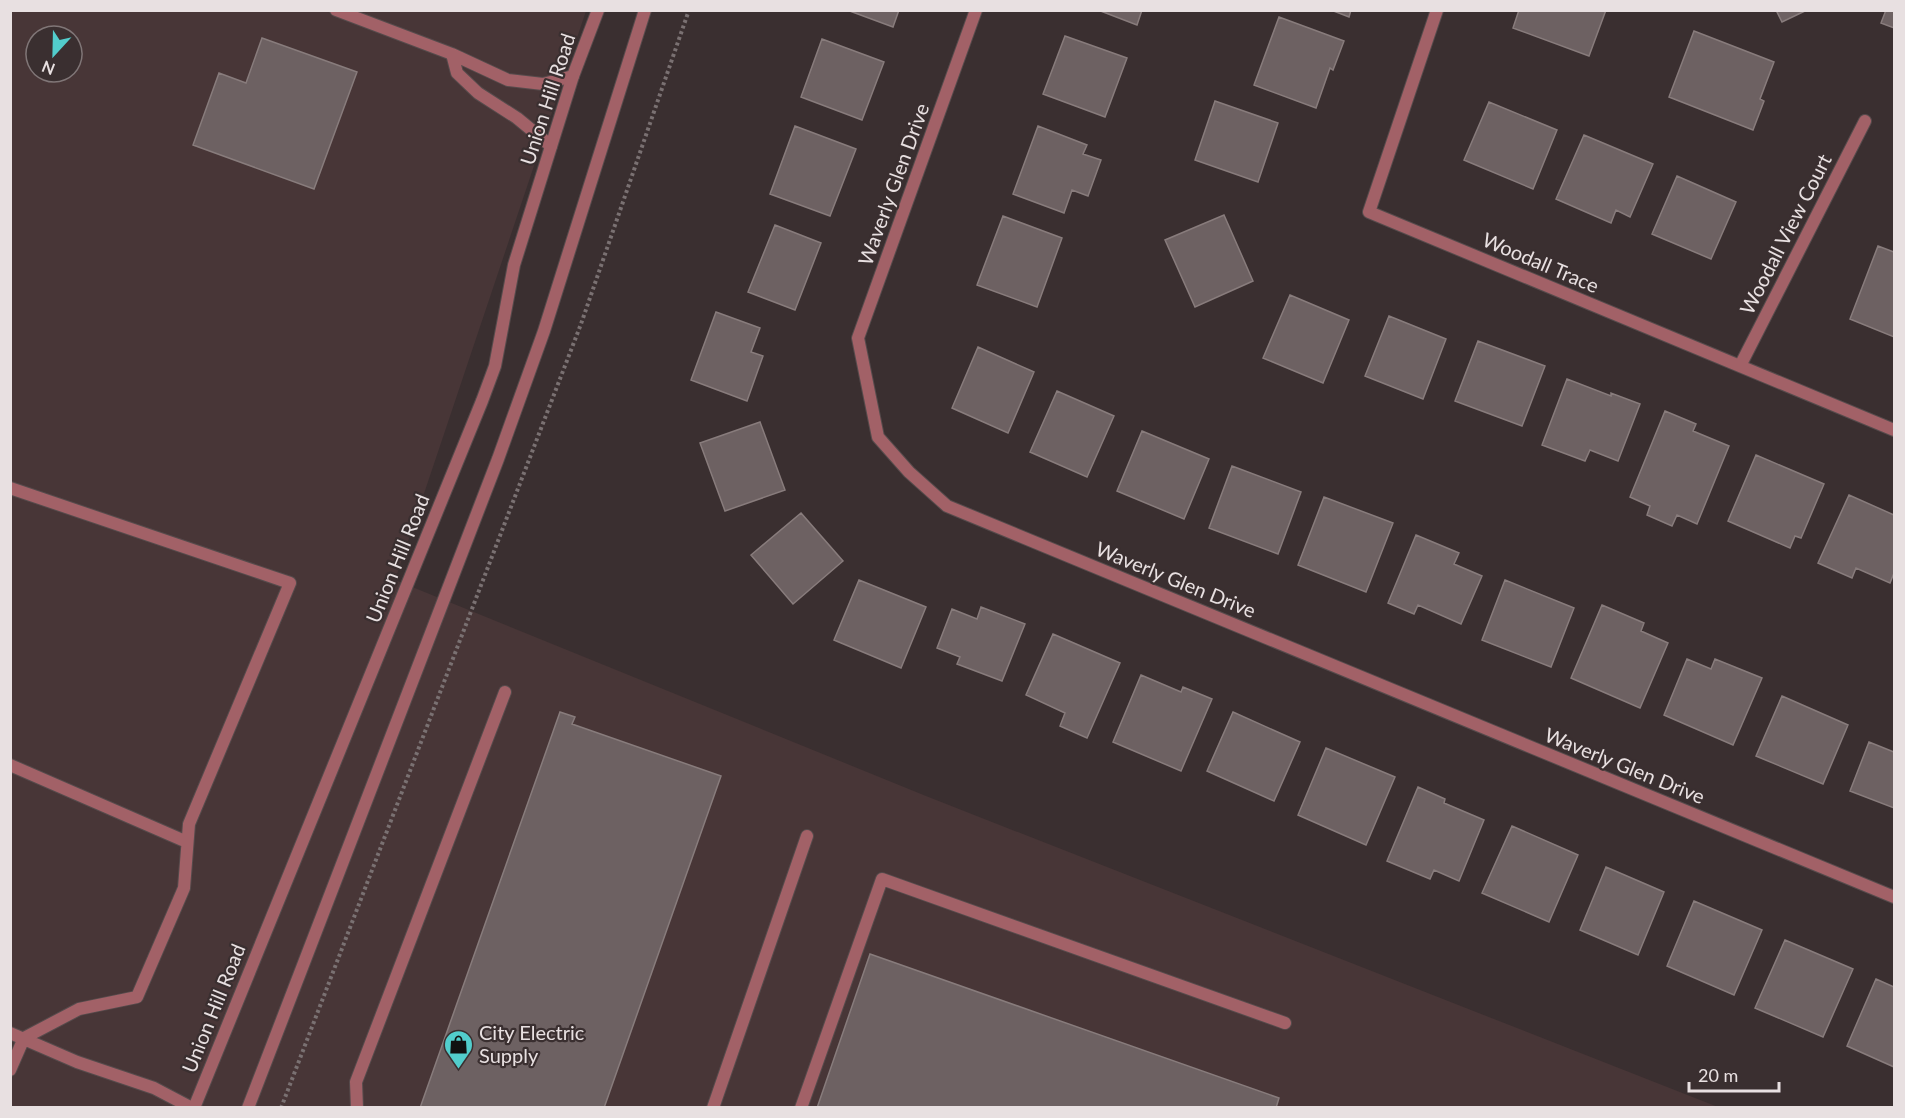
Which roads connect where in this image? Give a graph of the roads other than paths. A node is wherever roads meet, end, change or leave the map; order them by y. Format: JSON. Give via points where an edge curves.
{"nodes":[{"id":1,"x":336,"y":10,"type":"edge"},
{"id":2,"x":598,"y":10,"type":"edge"},
{"id":3,"x":645,"y":10,"type":"edge"},
{"id":4,"x":976,"y":10,"type":"edge"},
{"id":5,"x":1437,"y":10,"type":"edge"},
{"id":6,"x":452,"y":54,"type":"junction"},
{"id":7,"x":573,"y":76,"type":"junction"},
{"id":8,"x":1865,"y":121,"type":"dead end"},
{"id":9,"x":551,"y":146,"type":"junction"},
{"id":10,"x":1740,"y":366,"type":"junction"},
{"id":11,"x":1894,"y":430,"type":"edge"},
{"id":12,"x":10,"y":488,"type":"edge"},
{"id":13,"x":505,"y":692,"type":"dead end"},
{"id":14,"x":10,"y":765,"type":"edge"},
{"id":15,"x":807,"y":836,"type":"dead end"},
{"id":16,"x":187,"y":842,"type":"junction"},
{"id":17,"x":1894,"y":897,"type":"edge"},
{"id":18,"x":1286,"y":1023,"type":"dead end"},
{"id":19,"x":10,"y":1033,"type":"edge"},
{"id":20,"x":24,"y":1038,"type":"junction"},
{"id":21,"x":10,"y":1070,"type":"edge"},
{"id":22,"x":193,"y":1107,"type":"edge"},
{"id":23,"x":248,"y":1107,"type":"edge"},
{"id":24,"x":357,"y":1107,"type":"edge"},
{"id":25,"x":713,"y":1107,"type":"edge"},
{"id":26,"x":801,"y":1107,"type":"edge"}],
"edges":[{"from":1,"to":6,"type":"street"},
{"from":2,"to":7,"type":"street","name":"Union Hill Road"},
{"from":3,"to":23,"type":"street","via":[[537,352]]},
{"from":4,"to":17,"type":"street","name":"Waverly Glen Drive","via":[[858,338],[878,437],[909,472],[947,506]]},
{"from":5,"to":10,"type":"street","name":"Woodall Trace","via":[[1369,212]]},
{"from":6,"to":7,"type":"street","via":[[508,80],[543,84]]},
{"from":6,"to":9,"type":"street","via":[[457,73],[478,93]]},
{"from":7,"to":9,"type":"street","name":"Union Hill Road"},
{"from":8,"to":10,"type":"street","name":"Woodall View Court"},
{"from":9,"to":22,"type":"street","name":"Union Hill Road","via":[[514,265],[495,366],[482,401]]},
{"from":10,"to":11,"type":"street","name":"Woodall Trace"},
{"from":12,"to":16,"type":"street","via":[[290,583],[189,824]]},
{"from":13,"to":24,"type":"street","via":[[356,1082]]},
{"from":14,"to":16,"type":"street"},
{"from":15,"to":25,"type":"street"},
{"from":16,"to":20,"type":"street","via":[[184,888],[137,997],[79,1009]]},
{"from":18,"to":26,"type":"street","via":[[882,879]]},
{"from":19,"to":20,"type":"street"},
{"from":20,"to":21,"type":"street"},
{"from":20,"to":22,"type":"street"}]}
